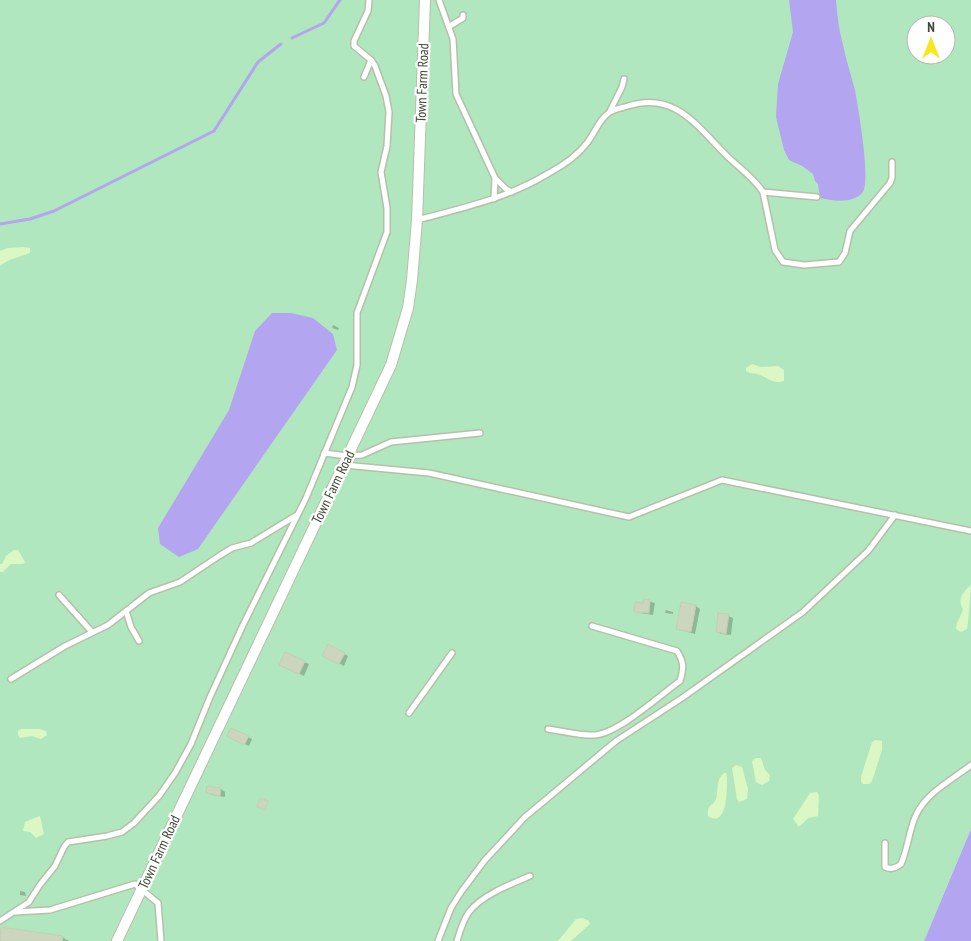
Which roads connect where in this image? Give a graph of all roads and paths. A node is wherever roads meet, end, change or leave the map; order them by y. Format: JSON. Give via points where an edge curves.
{"nodes":[{"id":1,"x":369,"y":0,"type":"edge"},
{"id":2,"x":425,"y":0,"type":"edge"},
{"id":3,"x":440,"y":0,"type":"edge"},
{"id":4,"x":463,"y":15,"type":"dead end"},
{"id":5,"x":450,"y":26,"type":"junction"},
{"id":6,"x":371,"y":60,"type":"junction"},
{"id":7,"x":364,"y":77,"type":"dead end"},
{"id":8,"x":624,"y":79,"type":"dead end"},
{"id":9,"x":610,"y":111,"type":"junction"},
{"id":10,"x":892,"y":162,"type":"dead end"},
{"id":11,"x":495,"y":178,"type":"junction"},
{"id":12,"x":512,"y":192,"type":"junction"},
{"id":13,"x":763,"y":192,"type":"junction"},
{"id":14,"x":817,"y":197,"type":"dead end"},
{"id":15,"x":494,"y":199,"type":"junction"},
{"id":16,"x":417,"y":220,"type":"junction"},
{"id":17,"x":480,"y":433,"type":"dead end"},
{"id":18,"x":324,"y":453,"type":"junction"},
{"id":19,"x":346,"y":461,"type":"junction"},
{"id":20,"x":297,"y":515,"type":"junction"},
{"id":21,"x":895,"y":515,"type":"junction"},
{"id":22,"x":971,"y":531,"type":"edge"},
{"id":23,"x":59,"y":595,"type":"dead end"},
{"id":24,"x":126,"y":611,"type":"junction"},
{"id":25,"x":592,"y":626,"type":"dead end"},
{"id":26,"x":92,"y":632,"type":"junction"},
{"id":27,"x":138,"y":641,"type":"dead end"},
{"id":28,"x":452,"y":653,"type":"dead end"},
{"id":29,"x":11,"y":679,"type":"dead end"},
{"id":30,"x":409,"y":713,"type":"dead end"},
{"id":31,"x":548,"y":729,"type":"dead end"},
{"id":32,"x":971,"y":765,"type":"edge"},
{"id":33,"x":885,"y":844,"type":"dead end"},
{"id":34,"x":530,"y":876,"type":"dead end"},
{"id":35,"x":142,"y":890,"type":"junction"},
{"id":36,"x":14,"y":912,"type":"junction"},
{"id":37,"x":0,"y":921,"type":"edge"},
{"id":38,"x":117,"y":941,"type":"edge"},
{"id":39,"x":161,"y":941,"type":"edge"},
{"id":40,"x":438,"y":941,"type":"edge"},
{"id":41,"x":457,"y":941,"type":"edge"}],
"edges":[{"from":1,"to":6,"type":"lane","via":[[354,46]]},
{"from":2,"to":16,"type":"street","name":"Town Farm Road"},
{"from":3,"to":5,"type":"lane"},
{"from":4,"to":5,"type":"lane"},
{"from":5,"to":11,"type":"lane","via":[[456,94]]},
{"from":6,"to":7,"type":"lane"},
{"from":6,"to":18,"type":"lane","via":[[389,112],[381,172],[387,232],[357,313],[357,365],[352,387]]},
{"from":8,"to":9,"type":"lane"},
{"from":9,"to":12,"type":"lane","via":[[568,162]]},
{"from":9,"to":13,"type":"lane","via":[[656,101],[673,107],[686,115],[755,180]]},
{"from":10,"to":13,"type":"lane","via":[[890,183],[850,231],[845,253],[839,262],[804,265],[783,262],[775,250]]},
{"from":11,"to":12,"type":"lane"},
{"from":11,"to":15,"type":"lane"},
{"from":12,"to":15,"type":"lane"},
{"from":13,"to":14,"type":"lane"},
{"from":15,"to":16,"type":"lane"},
{"from":16,"to":19,"type":"street","name":"Town Farm Road","via":[[412,280],[400,340]]},
{"from":17,"to":19,"type":"lane","via":[[390,442]]},
{"from":18,"to":19,"type":"lane"},
{"from":18,"to":20,"type":"lane"},
{"from":19,"to":21,"type":"lane","via":[[429,473],[629,516],[722,480]]},
{"from":19,"to":35,"type":"street","name":"Town Farm Road"},
{"from":20,"to":24,"type":"lane","via":[[251,543],[232,548],[180,582],[149,593]]},
{"from":20,"to":36,"type":"lane","via":[[228,657],[191,744],[159,796],[122,832],[68,842],[29,902]]},
{"from":21,"to":22,"type":"lane"},
{"from":21,"to":40,"type":"lane","via":[[868,551],[803,612],[616,741],[525,816],[461,892]]},
{"from":23,"to":26,"type":"lane"},
{"from":24,"to":26,"type":"lane"},
{"from":24,"to":27,"type":"lane"},
{"from":25,"to":31,"type":"lane","via":[[677,651],[683,660],[680,680],[607,732],[595,735]]},
{"from":26,"to":29,"type":"lane"},
{"from":28,"to":30,"type":"lane"},
{"from":32,"to":33,"type":"lane","via":[[932,793],[921,806],[901,864],[896,868],[884,867]]},
{"from":34,"to":41,"type":"lane","via":[[480,902],[470,912]]},
{"from":35,"to":36,"type":"lane","via":[[134,884],[50,910]]},
{"from":35,"to":38,"type":"street","name":"Town Farm Road"},
{"from":35,"to":39,"type":"lane","via":[[158,903]]},
{"from":36,"to":37,"type":"lane"}]}
